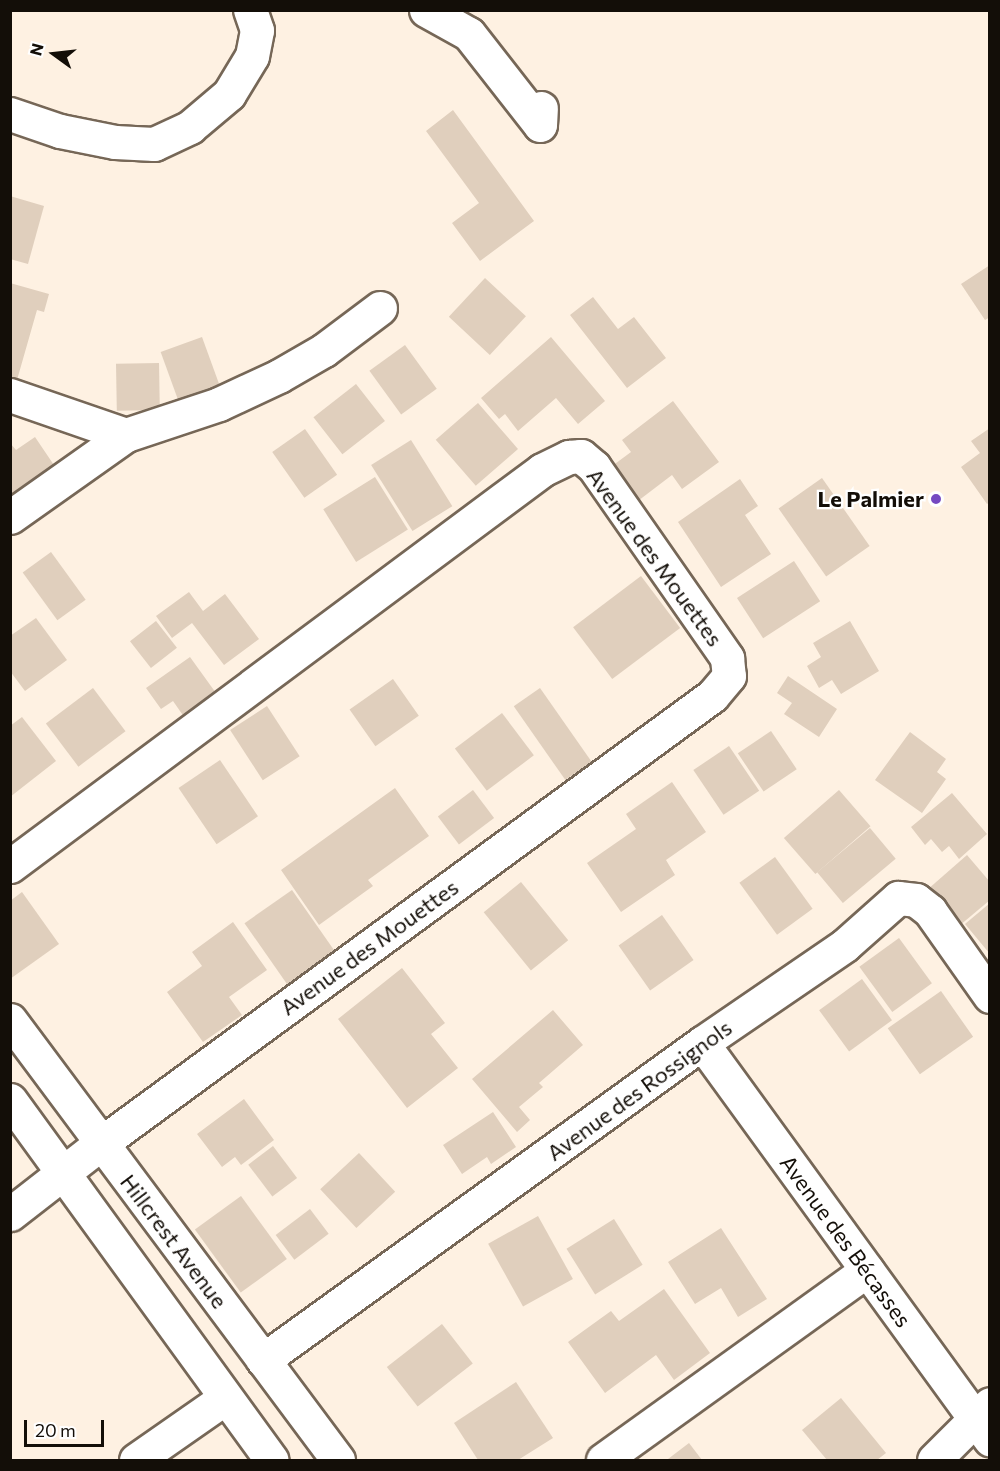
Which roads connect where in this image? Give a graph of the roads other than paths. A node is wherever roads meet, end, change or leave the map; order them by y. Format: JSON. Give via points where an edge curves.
{"nodes":[{"id":1,"x":250,"y":10,"type":"edge"},
{"id":2,"x":426,"y":10,"type":"edge"},
{"id":3,"x":541,"y":108,"type":"dead end"},
{"id":4,"x":10,"y":114,"type":"edge"},
{"id":5,"x":380,"y":308,"type":"dead end"},
{"id":6,"x":10,"y":395,"type":"edge"},
{"id":7,"x":126,"y":435,"type":"junction"},
{"id":8,"x":10,"y":517,"type":"edge"},
{"id":9,"x":10,"y":866,"type":"edge"},
{"id":10,"x":990,"y":996,"type":"edge"},
{"id":11,"x":10,"y":1020,"type":"edge"},
{"id":12,"x":702,"y":1043,"type":"junction"},
{"id":13,"x":10,"y":1100,"type":"edge"},
{"id":14,"x":100,"y":1144,"type":"junction"},
{"id":15,"x":64,"y":1174,"type":"junction"},
{"id":16,"x":10,"y":1214,"type":"edge"},
{"id":17,"x":867,"y":1270,"type":"junction"},
{"id":18,"x":263,"y":1360,"type":"junction"},
{"id":19,"x":225,"y":1398,"type":"junction"},
{"id":20,"x":984,"y":1420,"type":"edge"},
{"id":21,"x":136,"y":1461,"type":"edge"},
{"id":22,"x":272,"y":1461,"type":"edge"},
{"id":23,"x":338,"y":1461,"type":"edge"},
{"id":24,"x":603,"y":1461,"type":"edge"},
{"id":25,"x":934,"y":1461,"type":"edge"}],
"edges":[{"from":1,"to":4,"type":"street","via":[[257,30],[252,56],[229,94],[190,127],[154,144],[115,142],[60,131]]},
{"from":2,"to":3,"type":"street","via":[[469,34],[540,125]]},
{"from":5,"to":7,"type":"street","via":[[324,350],[279,376],[219,404]]},
{"from":6,"to":7,"type":"street"},
{"from":7,"to":8,"type":"street"},
{"from":9,"to":14,"type":"street","name":"Avenue des Mouettes","via":[[542,470],[569,457],[581,456],[594,467],[727,658],[729,676],[712,696]]},
{"from":10,"to":12,"type":"street","name":"Avenue des Rossignols","via":[[930,911],[916,900],[898,898],[845,945]]},
{"from":11,"to":14,"type":"street","name":"Hillcrest Avenue"},
{"from":12,"to":17,"type":"street","name":"Avenue des Bécasses"},
{"from":12,"to":18,"type":"street","name":"Avenue des Rossignols"},
{"from":13,"to":15,"type":"street"},
{"from":14,"to":15,"type":"street","name":"Avenue des Mouettes"},
{"from":14,"to":18,"type":"street","name":"Hillcrest Avenue"},
{"from":15,"to":16,"type":"street","name":"Avenue des Mouettes"},
{"from":15,"to":19,"type":"street"},
{"from":17,"to":20,"type":"street","name":"Avenue des Bécasses"},
{"from":17,"to":24,"type":"street"},
{"from":18,"to":23,"type":"street","name":"Hillcrest Avenue"},
{"from":19,"to":21,"type":"street"},
{"from":19,"to":22,"type":"street"},
{"from":20,"to":25,"type":"street"}]}
